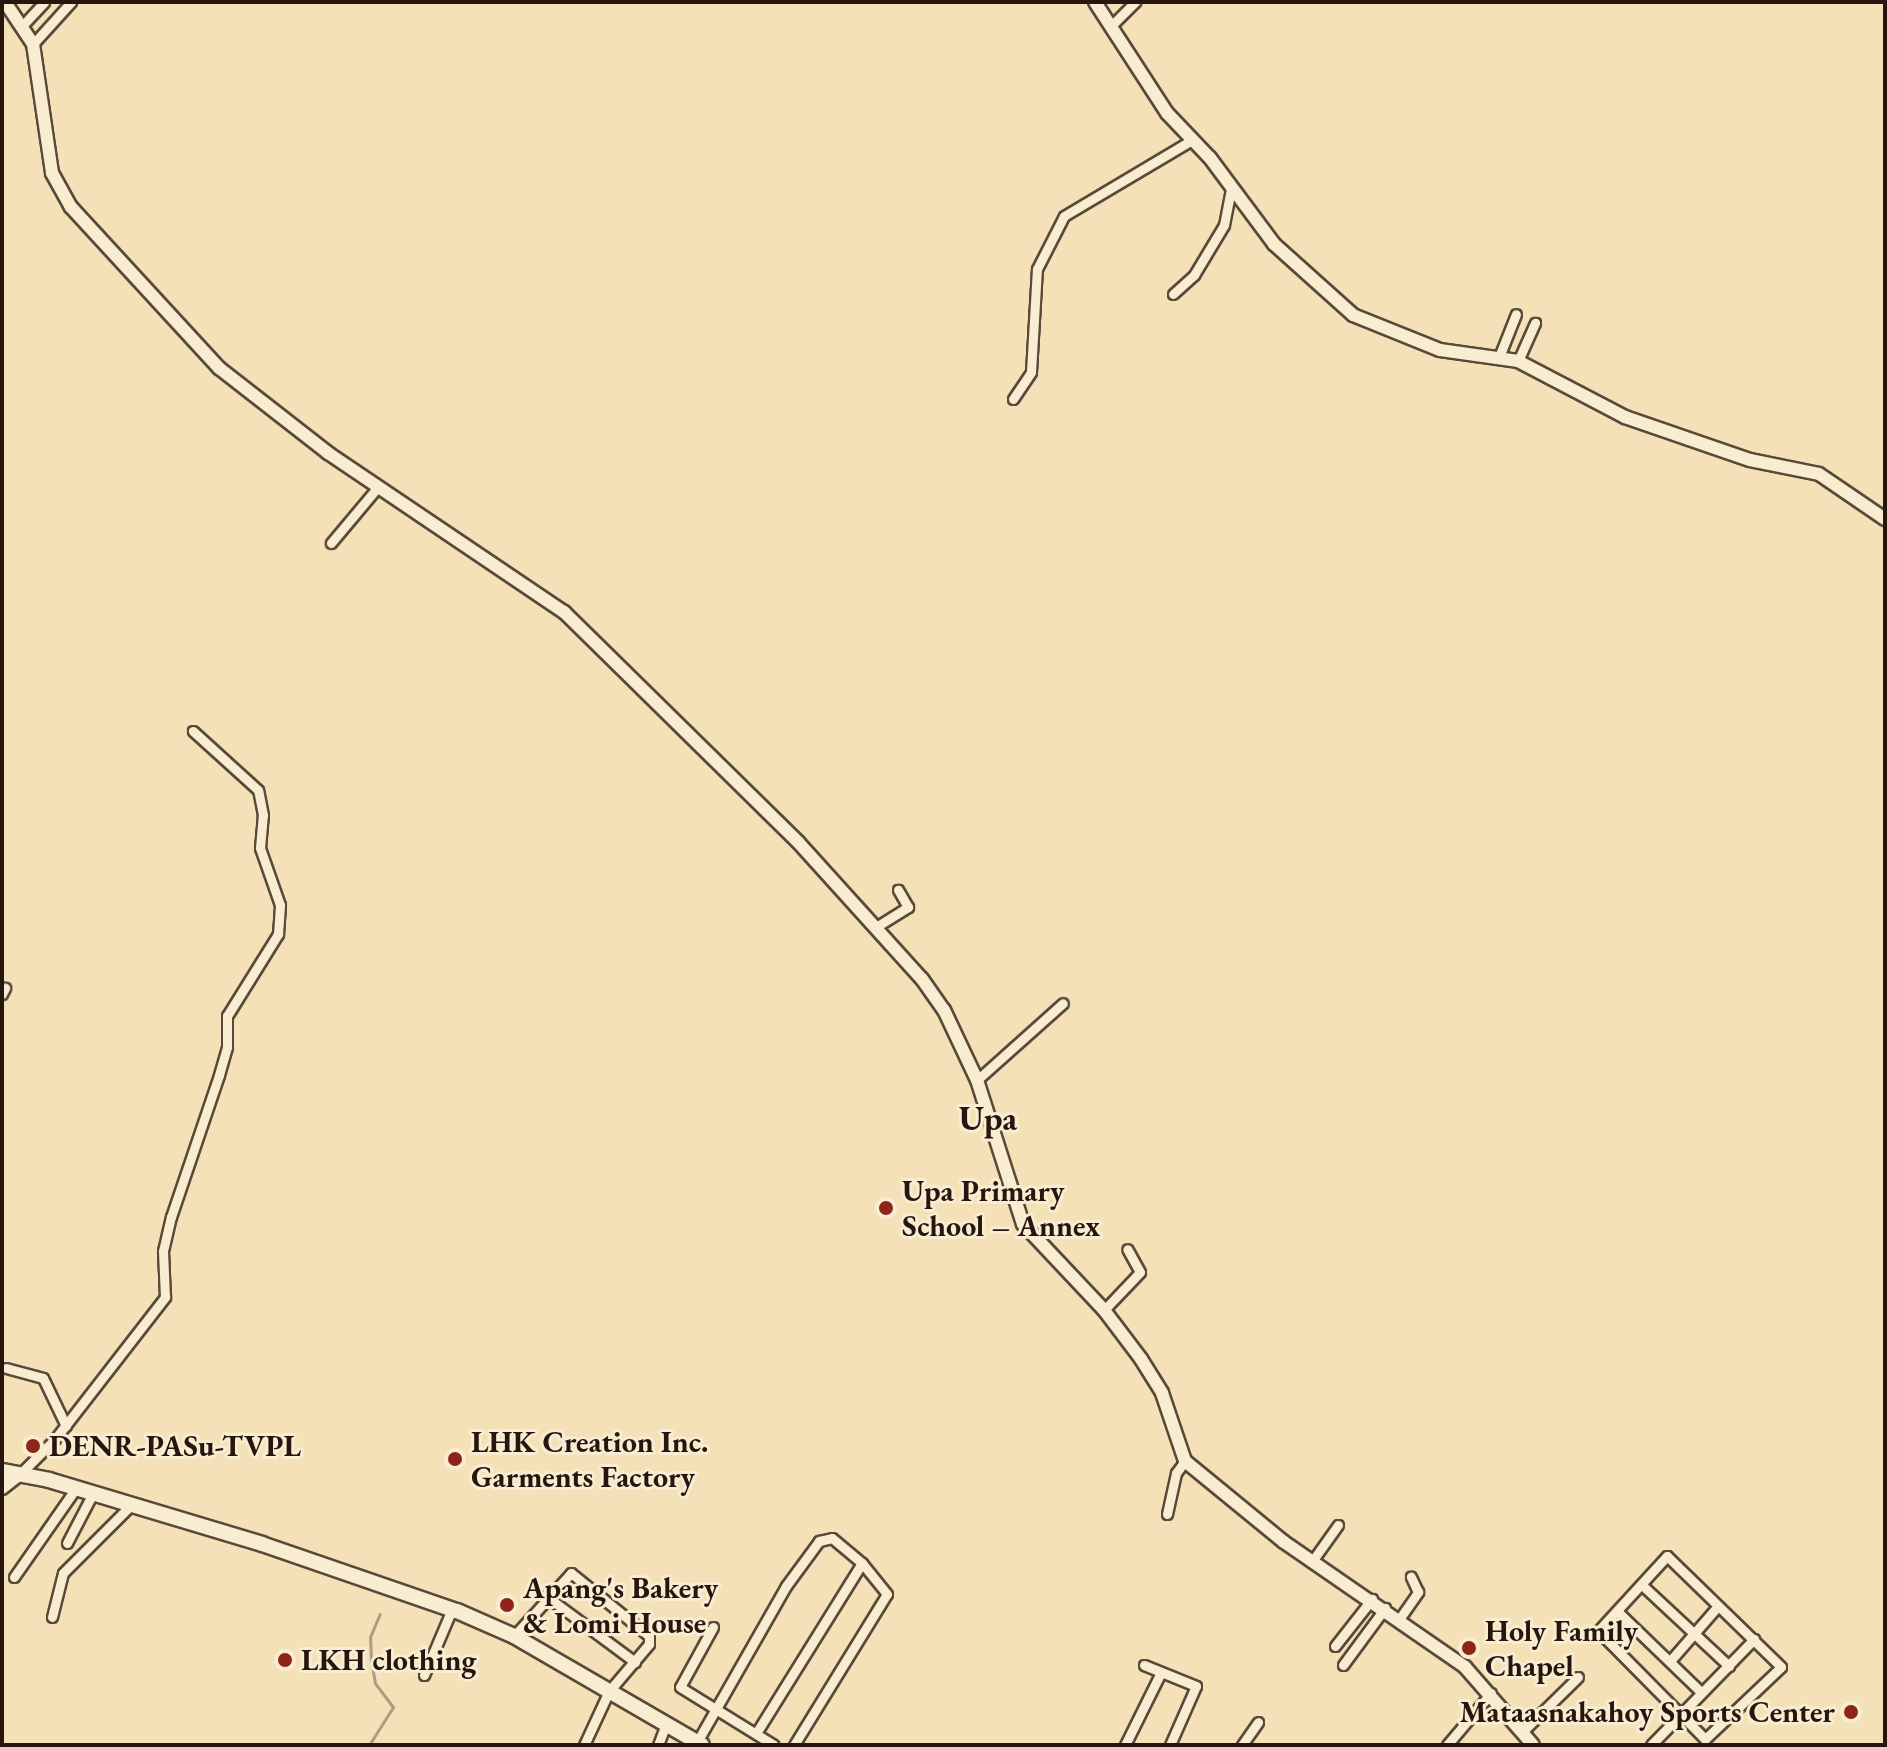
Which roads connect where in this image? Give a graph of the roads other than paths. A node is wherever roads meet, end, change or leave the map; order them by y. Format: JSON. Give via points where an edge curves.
{"nodes":[{"id":1,"x":5,"y":2,"type":"edge"},
{"id":2,"x":44,"y":2,"type":"edge"},
{"id":3,"x":71,"y":2,"type":"edge"},
{"id":4,"x":1095,"y":2,"type":"edge"},
{"id":5,"x":1135,"y":2,"type":"edge"},
{"id":6,"x":1112,"y":25,"type":"junction"},
{"id":7,"x":21,"y":27,"type":"junction"},
{"id":8,"x":33,"y":44,"type":"junction"},
{"id":9,"x":1192,"y":140,"type":"junction"},
{"id":10,"x":1231,"y":189,"type":"junction"},
{"id":11,"x":1173,"y":294,"type":"dead end"},
{"id":12,"x":1516,"y":314,"type":"dead end"},
{"id":13,"x":1535,"y":323,"type":"dead end"},
{"id":14,"x":1499,"y":357,"type":"junction"},
{"id":15,"x":1518,"y":361,"type":"junction"},
{"id":16,"x":1013,"y":399,"type":"dead end"},
{"id":17,"x":377,"y":488,"type":"junction"},
{"id":18,"x":1885,"y":519,"type":"edge"},
{"id":19,"x":331,"y":543,"type":"dead end"},
{"id":20,"x":193,"y":731,"type":"dead end"},
{"id":21,"x":898,"y":890,"type":"dead end"},
{"id":22,"x":876,"y":927,"type":"junction"},
{"id":23,"x":1063,"y":1003,"type":"dead end"},
{"id":24,"x":977,"y":1080,"type":"junction"},
{"id":25,"x":1127,"y":1249,"type":"dead end"},
{"id":26,"x":1104,"y":1310,"type":"junction"},
{"id":27,"x":6,"y":1368,"type":"dead end"},
{"id":28,"x":66,"y":1426,"type":"junction"},
{"id":29,"x":1185,"y":1461,"type":"junction"},
{"id":30,"x":2,"y":1471,"type":"edge"},
{"id":31,"x":20,"y":1474,"type":"junction"},
{"id":32,"x":2,"y":1488,"type":"edge"},
{"id":33,"x":76,"y":1488,"type":"junction"},
{"id":34,"x":93,"y":1493,"type":"junction"},
{"id":35,"x":129,"y":1507,"type":"junction"},
{"id":36,"x":1167,"y":1514,"type":"dead end"},
{"id":37,"x":1338,"y":1525,"type":"dead end"},
{"id":38,"x":67,"y":1543,"type":"dead end"},
{"id":39,"x":1313,"y":1560,"type":"junction"},
{"id":40,"x":862,"y":1563,"type":"junction"},
{"id":41,"x":14,"y":1577,"type":"dead end"},
{"id":42,"x":1411,"y":1577,"type":"dead end"},
{"id":43,"x":1642,"y":1585,"type":"junction"},
{"id":44,"x":546,"y":1596,"type":"junction"},
{"id":45,"x":1372,"y":1599,"type":"junction"},
{"id":46,"x":1718,"y":1606,"type":"junction"},
{"id":47,"x":1385,"y":1608,"type":"junction"},
{"id":48,"x":452,"y":1609,"type":"junction"},
{"id":49,"x":1617,"y":1611,"type":"junction"},
{"id":50,"x":52,"y":1617,"type":"dead end"},
{"id":51,"x":1400,"y":1618,"type":"junction"},
{"id":52,"x":713,"y":1627,"type":"dead end"},
{"id":53,"x":1695,"y":1634,"type":"junction"},
{"id":54,"x":514,"y":1636,"type":"junction"},
{"id":55,"x":1754,"y":1639,"type":"junction"},
{"id":56,"x":1335,"y":1646,"type":"dead end"},
{"id":57,"x":1670,"y":1661,"type":"junction"},
{"id":58,"x":635,"y":1662,"type":"junction"},
{"id":59,"x":1144,"y":1665,"type":"dead end"},
{"id":60,"x":1343,"y":1665,"type":"dead end"},
{"id":61,"x":1729,"y":1666,"type":"junction"},
{"id":62,"x":1161,"y":1672,"type":"junction"},
{"id":63,"x":424,"y":1675,"type":"dead end"},
{"id":64,"x":1578,"y":1677,"type":"dead end"},
{"id":65,"x":609,"y":1691,"type":"junction"},
{"id":66,"x":1701,"y":1692,"type":"junction"},
{"id":67,"x":1491,"y":1693,"type":"junction"},
{"id":68,"x":714,"y":1710,"type":"junction"},
{"id":69,"x":1678,"y":1716,"type":"junction"},
{"id":70,"x":1258,"y":1722,"type":"dead end"},
{"id":71,"x":666,"y":1724,"type":"junction"},
{"id":72,"x":1523,"y":1731,"type":"junction"},
{"id":73,"x":756,"y":1733,"type":"junction"},
{"id":74,"x":700,"y":1743,"type":"edge"},
{"id":75,"x":1450,"y":1744,"type":"edge"},
{"id":76,"x":584,"y":1745,"type":"edge"},
{"id":77,"x":658,"y":1745,"type":"edge"},
{"id":78,"x":774,"y":1745,"type":"edge"},
{"id":79,"x":794,"y":1745,"type":"edge"},
{"id":80,"x":1125,"y":1745,"type":"edge"},
{"id":81,"x":1170,"y":1745,"type":"edge"},
{"id":82,"x":1242,"y":1745,"type":"edge"},
{"id":83,"x":1533,"y":1745,"type":"edge"},
{"id":84,"x":1651,"y":1745,"type":"edge"}],
"edges":[{"from":1,"to":7,"type":"street"},
{"from":2,"to":7,"type":"street"},
{"from":3,"to":8,"type":"street"},
{"from":4,"to":6,"type":"street"},
{"from":5,"to":6,"type":"street"},
{"from":6,"to":9,"type":"street","via":[[1149,87]]},
{"from":7,"to":8,"type":"street"},
{"from":8,"to":17,"type":"street","via":[[57,189],[219,368]]},
{"from":9,"to":10,"type":"street"},
{"from":9,"to":16,"type":"street","via":[[1064,216],[1037,269],[1031,372]]},
{"from":10,"to":11,"type":"street","via":[[1224,225],[1194,275]]},
{"from":10,"to":14,"type":"street","via":[[1274,244],[1353,315],[1440,350]]},
{"from":12,"to":14,"type":"street"},
{"from":13,"to":15,"type":"street"},
{"from":14,"to":15,"type":"street"},
{"from":15,"to":18,"type":"street","via":[[1625,417],[1764,465],[1819,474]]},
{"from":17,"to":19,"type":"street"},
{"from":17,"to":22,"type":"street","via":[[564,612],[779,822]]},
{"from":20,"to":28,"type":"street","via":[[258,790],[263,815],[260,848],[280,905],[278,934],[227,1016],[227,1047],[163,1251],[165,1297]]},
{"from":21,"to":22,"type":"street","via":[[908,907]]},
{"from":22,"to":24,"type":"street","via":[[944,1010]]},
{"from":23,"to":24,"type":"street"},
{"from":24,"to":26,"type":"street","via":[[1023,1224]]},
{"from":25,"to":26,"type":"street","via":[[1140,1272]]},
{"from":26,"to":29,"type":"street","via":[[1162,1393]]},
{"from":27,"to":28,"type":"street","via":[[43,1378]]},
{"from":28,"to":31,"type":"street"},
{"from":29,"to":36,"type":"street","via":[[1176,1473]]},
{"from":29,"to":39,"type":"street","via":[[1248,1515]]},
{"from":30,"to":31,"type":"main road"},
{"from":31,"to":32,"type":"street"},
{"from":31,"to":33,"type":"main road"},
{"from":33,"to":34,"type":"main road"},
{"from":33,"to":41,"type":"street"},
{"from":34,"to":35,"type":"main road"},
{"from":34,"to":38,"type":"street"},
{"from":35,"to":48,"type":"main road","via":[[262,1544]]},
{"from":35,"to":50,"type":"street","via":[[63,1573]]},
{"from":37,"to":39,"type":"street"},
{"from":39,"to":45,"type":"street"},
{"from":40,"to":68,"type":"street","via":[[832,1538],[819,1541]]},
{"from":40,"to":73,"type":"street"},
{"from":40,"to":79,"type":"street","via":[[887,1594]]},
{"from":42,"to":51,"type":"street","via":[[1418,1592]]},
{"from":43,"to":46,"type":"street","via":[[1670,1556]]},
{"from":43,"to":49,"type":"street"},
{"from":43,"to":53,"type":"street"},
{"from":44,"to":54,"type":"street"},
{"from":44,"to":58,"type":"street"},
{"from":44,"to":58,"type":"street","via":[[571,1573],[615,1605],[649,1636]]},
{"from":45,"to":47,"type":"street"},
{"from":45,"to":56,"type":"street"},
{"from":46,"to":53,"type":"street"},
{"from":46,"to":55,"type":"street"},
{"from":47,"to":51,"type":"street"},
{"from":47,"to":60,"type":"street"},
{"from":48,"to":54,"type":"main road"},
{"from":48,"to":63,"type":"street"},
{"from":49,"to":57,"type":"street"},
{"from":49,"to":69,"type":"street","via":[[1598,1632]]},
{"from":51,"to":67,"type":"street"},
{"from":52,"to":68,"type":"street","via":[[680,1686]]},
{"from":53,"to":57,"type":"street"},
{"from":53,"to":61,"type":"street"},
{"from":54,"to":65,"type":"main road"},
{"from":55,"to":61,"type":"street"},
{"from":55,"to":69,"type":"street","via":[[1780,1669],[1705,1739]]},
{"from":57,"to":66,"type":"street"},
{"from":58,"to":65,"type":"street"},
{"from":59,"to":62,"type":"street"},
{"from":61,"to":66,"type":"street"},
{"from":62,"to":80,"type":"street"},
{"from":62,"to":81,"type":"street","via":[[1196,1687]]},
{"from":64,"to":72,"type":"street"},
{"from":65,"to":71,"type":"main road"},
{"from":65,"to":76,"type":"street"},
{"from":66,"to":69,"type":"street"},
{"from":67,"to":72,"type":"street"},
{"from":67,"to":75,"type":"street"},
{"from":68,"to":73,"type":"street"},
{"from":68,"to":74,"type":"street"},
{"from":69,"to":84,"type":"street"},
{"from":70,"to":82,"type":"street"},
{"from":71,"to":74,"type":"main road"},
{"from":71,"to":77,"type":"street"},
{"from":72,"to":83,"type":"street"},
{"from":73,"to":78,"type":"street"}]}
